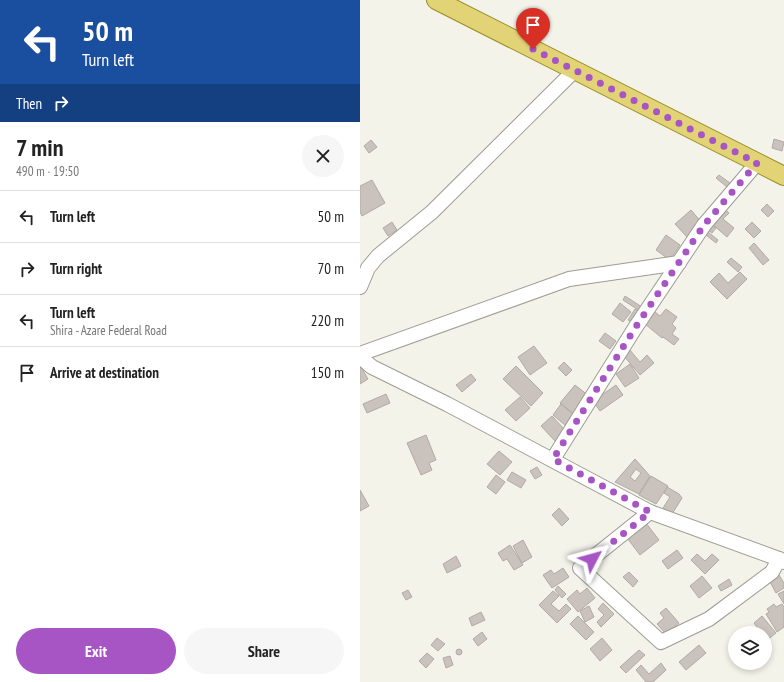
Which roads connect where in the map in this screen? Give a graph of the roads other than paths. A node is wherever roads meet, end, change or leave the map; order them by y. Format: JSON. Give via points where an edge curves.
{"nodes":[{"id":1,"x":436,"y":0,"type":"edge"},
{"id":2,"x":575,"y":70,"type":"junction"},
{"id":3,"x":757,"y":163,"type":"junction"},
{"id":4,"x":784,"y":176,"type":"edge"},
{"id":5,"x":679,"y":263,"type":"junction"},
{"id":6,"x":360,"y":286,"type":"edge"},
{"id":7,"x":360,"y":356,"type":"edge"},
{"id":8,"x":553,"y":459,"type":"junction"},
{"id":9,"x":650,"y":512,"type":"junction"},
{"id":10,"x":781,"y":560,"type":"edge"}],
"edges":[{"from":1,"to":2,"type":"main road"},
{"from":2,"to":3,"type":"main road"},
{"from":2,"to":6,"type":"street","via":[[432,212],[378,256],[368,268]]},
{"from":3,"to":4,"type":"main road"},
{"from":3,"to":5,"type":"street","via":[[704,225]]},
{"from":5,"to":7,"type":"street","via":[[569,280]]},
{"from":5,"to":8,"type":"street"},
{"from":7,"to":8,"type":"street","via":[[372,367]]},
{"from":8,"to":9,"type":"street"},
{"from":9,"to":10,"type":"street"},
{"from":9,"to":10,"type":"street","via":[[580,568],[661,642],[709,619],[772,572]]}]}
